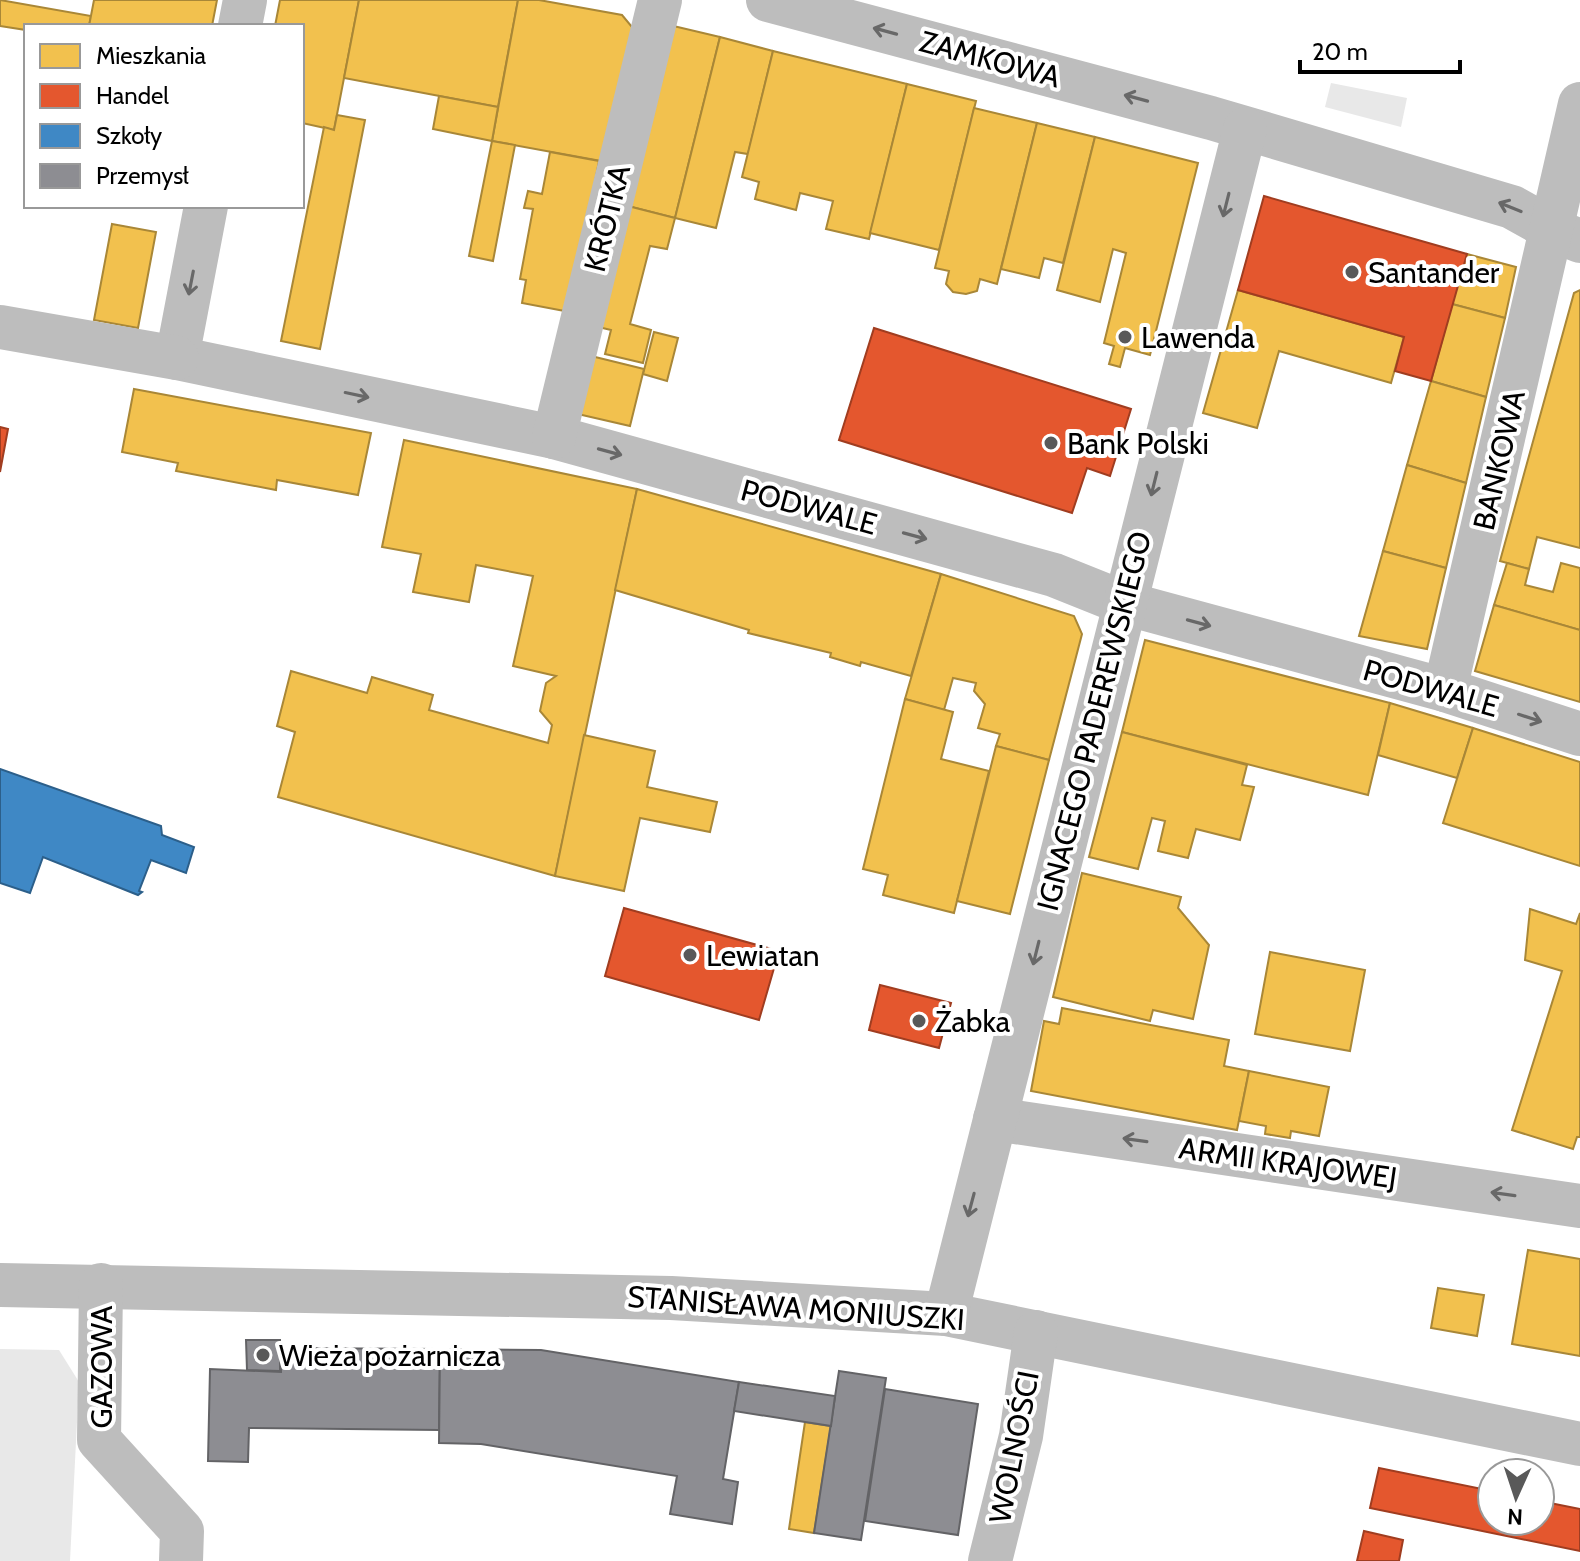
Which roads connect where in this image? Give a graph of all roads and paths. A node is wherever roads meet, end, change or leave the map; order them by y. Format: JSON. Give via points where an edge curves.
{"nodes":[{"id":1,"x":245,"y":0,"type":"edge"},
{"id":2,"x":660,"y":0,"type":"edge"},
{"id":3,"x":768,"y":0,"type":"edge"},
{"id":4,"x":240,"y":24,"type":"edge"},
{"id":5,"x":1580,"y":104,"type":"edge"},
{"id":6,"x":1228,"y":124,"type":"junction"},
{"id":7,"x":206,"y":208,"type":"edge"},
{"id":8,"x":1567,"y":236,"type":"edge"},
{"id":9,"x":0,"y":327,"type":"edge"},
{"id":10,"x":177,"y":358,"type":"junction"},
{"id":11,"x":554,"y":437,"type":"junction"},
{"id":12,"x":1124,"y":603,"type":"junction"},
{"id":13,"x":1445,"y":690,"type":"junction"},
{"id":14,"x":1580,"y":734,"type":"edge"},
{"id":15,"x":995,"y":1119,"type":"junction"},
{"id":16,"x":1580,"y":1206,"type":"edge"},
{"id":17,"x":0,"y":1285,"type":"edge"},
{"id":18,"x":101,"y":1285,"type":"junction"},
{"id":19,"x":946,"y":1314,"type":"junction"},
{"id":20,"x":1036,"y":1332,"type":"junction"},
{"id":21,"x":1580,"y":1444,"type":"edge"},
{"id":22,"x":181,"y":1561,"type":"edge"},
{"id":23,"x":990,"y":1561,"type":"edge"}],
"edges":[{"from":1,"to":4,"type":"street"},
{"from":2,"to":11,"type":"street","name":"KRÓTKA"},
{"from":6,"to":3,"type":"street","name":"ZAMKOWA","one_way":true},
{"from":5,"to":8,"type":"street","name":"BANKOWA"},
{"from":8,"to":6,"type":"street","name":"ZAMKOWA","one_way":true,"via":[[1512,207]]},
{"from":6,"to":12,"type":"street","name":"IGNACEGO PADEREWSKIEGO","one_way":true},
{"from":7,"to":10,"type":"street","one_way":true},
{"from":8,"to":13,"type":"street","name":"BANKOWA"},
{"from":9,"to":10,"type":"street","name":"PODWALE"},
{"from":10,"to":11,"type":"street","name":"PODWALE","one_way":true},
{"from":11,"to":12,"type":"street","name":"PODWALE","one_way":true,"via":[[1054,575]]},
{"from":12,"to":13,"type":"street","name":"PODWALE","one_way":true},
{"from":12,"to":15,"type":"street","name":"IGNACEGO PADEREWSKIEGO","one_way":true},
{"from":13,"to":14,"type":"street","name":"PODWALE","one_way":true},
{"from":16,"to":15,"type":"street","name":"ARMII KRAJOWEJ","one_way":true},
{"from":15,"to":19,"type":"street","name":"IGNACEGO PADEREWSKIEGO","one_way":true},
{"from":17,"to":18,"type":"street","name":"STANISŁAWA MONIUSZKI"},
{"from":18,"to":19,"type":"street","name":"STANISŁAWA MONIUSZKI","via":[[671,1298]]},
{"from":18,"to":22,"type":"street","name":"GAZOWA","via":[[99,1440],[182,1531]]},
{"from":19,"to":20,"type":"street","name":"STANISŁAWA MONIUSZKI"},
{"from":20,"to":21,"type":"street","name":"STANISŁAWA MONIUSZKI"},
{"from":20,"to":23,"type":"street","name":"WOLNOŚCI","via":[[1021,1436]]}]}
